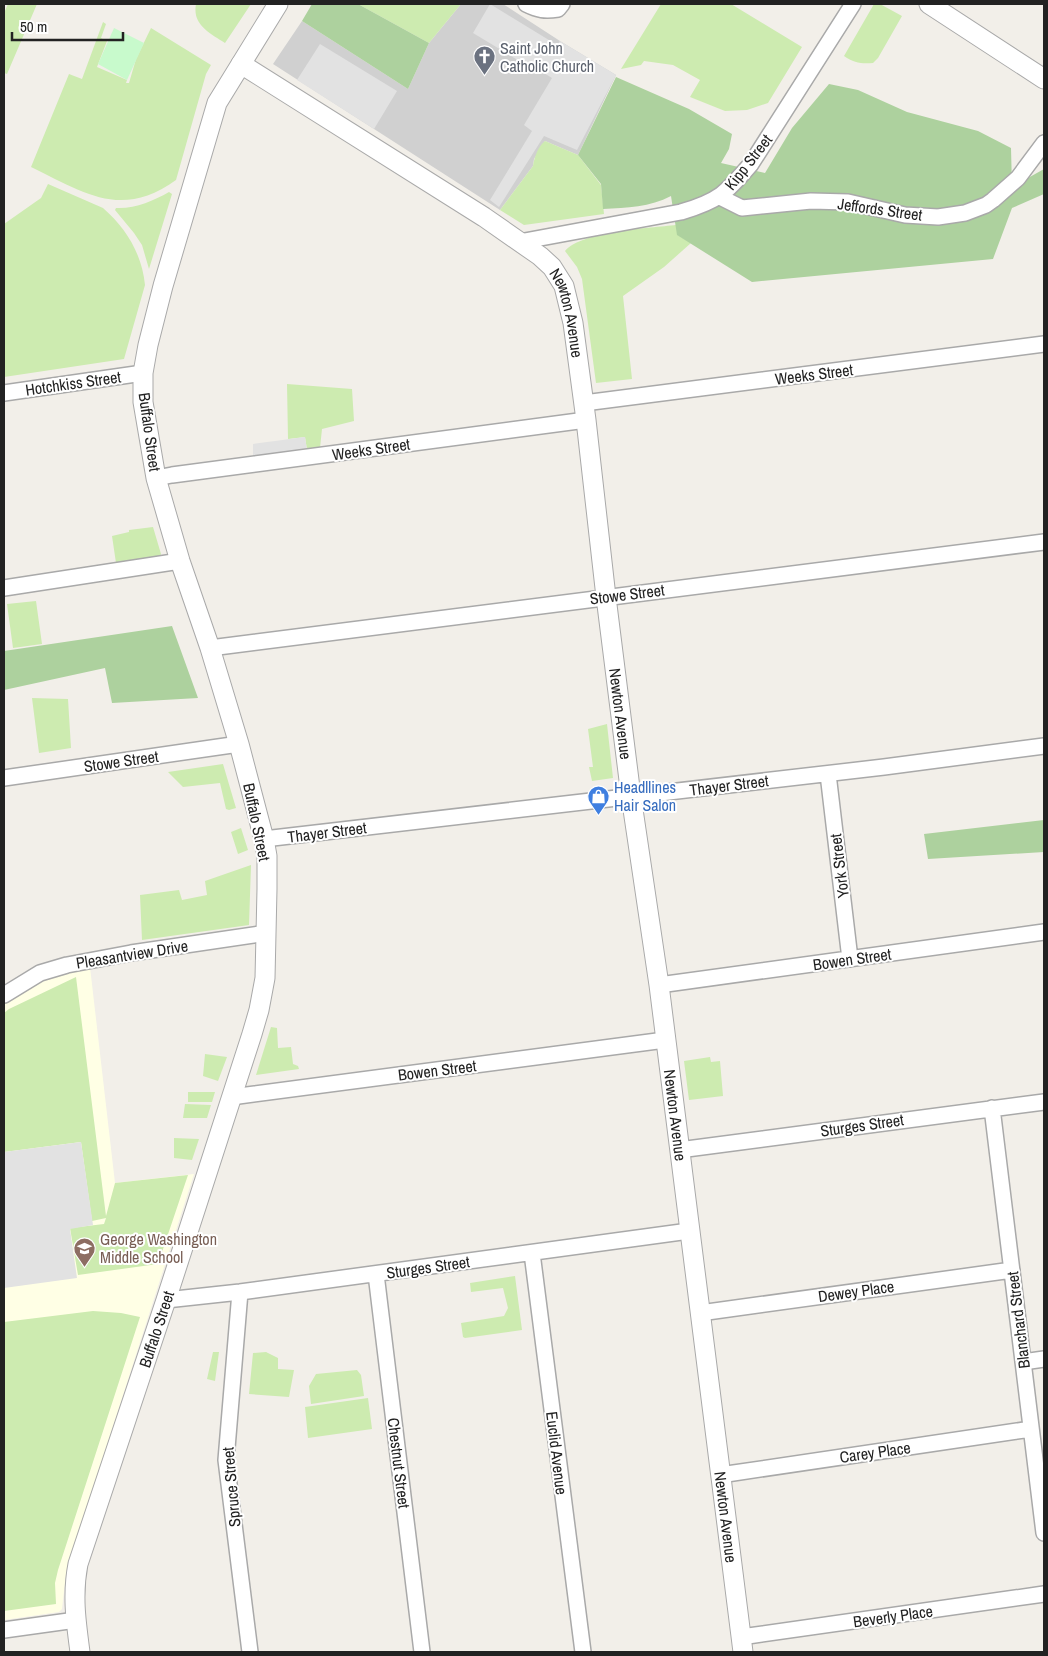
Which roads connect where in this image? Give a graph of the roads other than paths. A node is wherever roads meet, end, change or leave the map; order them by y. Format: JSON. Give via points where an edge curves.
{"nodes":[{"id":1,"x":278,"y":4,"type":"edge"},
{"id":2,"x":526,"y":4,"type":"edge"},
{"id":3,"x":562,"y":4,"type":"edge"},
{"id":4,"x":853,"y":4,"type":"edge"},
{"id":5,"x":929,"y":4,"type":"edge"},
{"id":6,"x":241,"y":64,"type":"junction"},
{"id":7,"x":1044,"y":79,"type":"edge"},
{"id":8,"x":1044,"y":143,"type":"edge"},
{"id":9,"x":720,"y":197,"type":"junction"},
{"id":10,"x":520,"y":242,"type":"junction"},
{"id":11,"x":1044,"y":344,"type":"edge"},
{"id":12,"x":143,"y":373,"type":"junction"},
{"id":13,"x":4,"y":393,"type":"edge"},
{"id":14,"x":585,"y":412,"type":"junction"},
{"id":15,"x":156,"y":478,"type":"junction"},
{"id":16,"x":1044,"y":542,"type":"edge"},
{"id":17,"x":180,"y":561,"type":"junction"},
{"id":18,"x":4,"y":588,"type":"edge"},
{"id":19,"x":606,"y":597,"type":"junction"},
{"id":20,"x":210,"y":648,"type":"junction"},
{"id":21,"x":239,"y":744,"type":"junction"},
{"id":22,"x":1044,"y":746,"type":"edge"},
{"id":23,"x":828,"y":774,"type":"junction"},
{"id":24,"x":4,"y":778,"type":"edge"},
{"id":25,"x":631,"y":796,"type":"junction"},
{"id":26,"x":264,"y":839,"type":"junction"},
{"id":27,"x":1044,"y":932,"type":"edge"},
{"id":28,"x":267,"y":933,"type":"junction"},
{"id":29,"x":850,"y":959,"type":"junction"},
{"id":30,"x":659,"y":985,"type":"junction"},
{"id":31,"x":4,"y":995,"type":"edge"},
{"id":32,"x":666,"y":1040,"type":"junction"},
{"id":33,"x":231,"y":1097,"type":"junction"},
{"id":34,"x":1044,"y":1102,"type":"edge"},
{"id":35,"x":992,"y":1108,"type":"junction"},
{"id":36,"x":679,"y":1150,"type":"junction"},
{"id":37,"x":689,"y":1231,"type":"junction"},
{"id":38,"x":532,"y":1253,"type":"junction"},
{"id":39,"x":1012,"y":1270,"type":"junction"},
{"id":40,"x":376,"y":1274,"type":"junction"},
{"id":41,"x":240,"y":1292,"type":"junction"},
{"id":42,"x":166,"y":1300,"type":"junction"},
{"id":43,"x":700,"y":1313,"type":"junction"},
{"id":44,"x":1044,"y":1358,"type":"edge"},
{"id":45,"x":1023,"y":1362,"type":"junction"},
{"id":46,"x":1031,"y":1429,"type":"junction"},
{"id":47,"x":720,"y":1475,"type":"junction"},
{"id":48,"x":1044,"y":1533,"type":"edge"},
{"id":49,"x":1044,"y":1594,"type":"edge"},
{"id":50,"x":76,"y":1620,"type":"junction"},
{"id":51,"x":4,"y":1630,"type":"edge"},
{"id":52,"x":742,"y":1645,"type":"edge"},
{"id":53,"x":80,"y":1652,"type":"edge"},
{"id":54,"x":250,"y":1652,"type":"edge"},
{"id":55,"x":422,"y":1652,"type":"edge"},
{"id":56,"x":583,"y":1652,"type":"edge"}],
"edges":[{"from":1,"to":6,"type":"street","name":"Buffalo Street"},
{"from":2,"to":3,"type":"street","via":[[546,11],[558,9]]},
{"from":4,"to":9,"type":"street","name":"Kipp Street","via":[[751,164]]},
{"from":5,"to":7,"type":"street"},
{"from":6,"to":10,"type":"street","name":"Newton Avenue"},
{"from":6,"to":12,"type":"street","name":"Buffalo Street","via":[[217,102],[164,286]]},
{"from":8,"to":9,"type":"street","name":"Jeffords Street","via":[[1018,178],[994,200],[966,213],[905,215],[848,202],[811,201],[742,208]]},
{"from":9,"to":10,"type":"street","name":"Kipp Street","via":[[681,212]]},
{"from":10,"to":14,"type":"street","name":"Newton Avenue","via":[[552,267],[564,286],[573,323]]},
{"from":11,"to":14,"type":"street","name":"Weeks Street"},
{"from":12,"to":13,"type":"street","name":"Hotchkiss Street"},
{"from":12,"to":15,"type":"street","name":"Buffalo Street","via":[[143,402]]},
{"from":14,"to":15,"type":"street","name":"Weeks Street"},
{"from":14,"to":19,"type":"street","name":"Newton Avenue"},
{"from":15,"to":17,"type":"street","name":"Buffalo Street"},
{"from":16,"to":19,"type":"street","name":"Stowe Street"},
{"from":17,"to":18,"type":"street"},
{"from":17,"to":20,"type":"street","name":"Buffalo Street"},
{"from":19,"to":20,"type":"street","name":"Stowe Street"},
{"from":19,"to":25,"type":"street","name":"Newton Avenue"},
{"from":20,"to":21,"type":"street","name":"Buffalo Street"},
{"from":21,"to":24,"type":"street","name":"Stowe Street"},
{"from":21,"to":26,"type":"street","name":"Buffalo Street"},
{"from":22,"to":23,"type":"street","name":"Thayer Street"},
{"from":23,"to":25,"type":"street","name":"Thayer Street"},
{"from":23,"to":29,"type":"street","name":"York Street"},
{"from":25,"to":26,"type":"street","name":"Thayer Street"},
{"from":25,"to":30,"type":"street","name":"Newton Avenue"},
{"from":26,"to":28,"type":"street","name":"Buffalo Street"},
{"from":27,"to":29,"type":"street","name":"Bowen Street"},
{"from":28,"to":31,"type":"street","name":"Pleasantview Drive","via":[[67,965],[40,973]]},
{"from":28,"to":33,"type":"street","name":"Buffalo Street","via":[[265,978],[259,1010]]},
{"from":29,"to":30,"type":"street","name":"Bowen Street"},
{"from":30,"to":32,"type":"street","name":"Newton Avenue"},
{"from":32,"to":33,"type":"street","name":"Bowen Street"},
{"from":32,"to":36,"type":"street","name":"Newton Avenue"},
{"from":33,"to":42,"type":"street","name":"Buffalo Street"},
{"from":34,"to":35,"type":"street","name":"Sturges Street"},
{"from":35,"to":36,"type":"street","name":"Sturges Street"},
{"from":35,"to":39,"type":"street","name":"Blanchard Street"},
{"from":36,"to":37,"type":"street","name":"Newton Avenue"},
{"from":37,"to":38,"type":"street","name":"Sturges Street"},
{"from":37,"to":43,"type":"street","name":"Newton Avenue"},
{"from":38,"to":40,"type":"street","name":"Sturges Street"},
{"from":38,"to":56,"type":"street","name":"Euclid Avenue"},
{"from":39,"to":43,"type":"street","name":"Dewey Place"},
{"from":39,"to":45,"type":"street","name":"Blanchard Street"},
{"from":40,"to":41,"type":"street","name":"Sturges Street"},
{"from":40,"to":55,"type":"street","name":"Chestnut Street"},
{"from":41,"to":42,"type":"street","name":"Sturges Street"},
{"from":41,"to":54,"type":"street","name":"Spruce Street","via":[[226,1460]]},
{"from":42,"to":50,"type":"street","name":"Buffalo Street","via":[[78,1564],[74,1583]]},
{"from":43,"to":47,"type":"street","name":"Newton Avenue"},
{"from":44,"to":45,"type":"street"},
{"from":45,"to":46,"type":"street","name":"Blanchard Street"},
{"from":46,"to":47,"type":"street","name":"Carey Place"},
{"from":46,"to":48,"type":"street","name":"Blanchard Street"},
{"from":47,"to":52,"type":"street","name":"Newton Avenue"},
{"from":49,"to":52,"type":"street","name":"Beverly Place"},
{"from":50,"to":51,"type":"street"},
{"from":50,"to":53,"type":"street","name":"Buffalo Street"}]}
